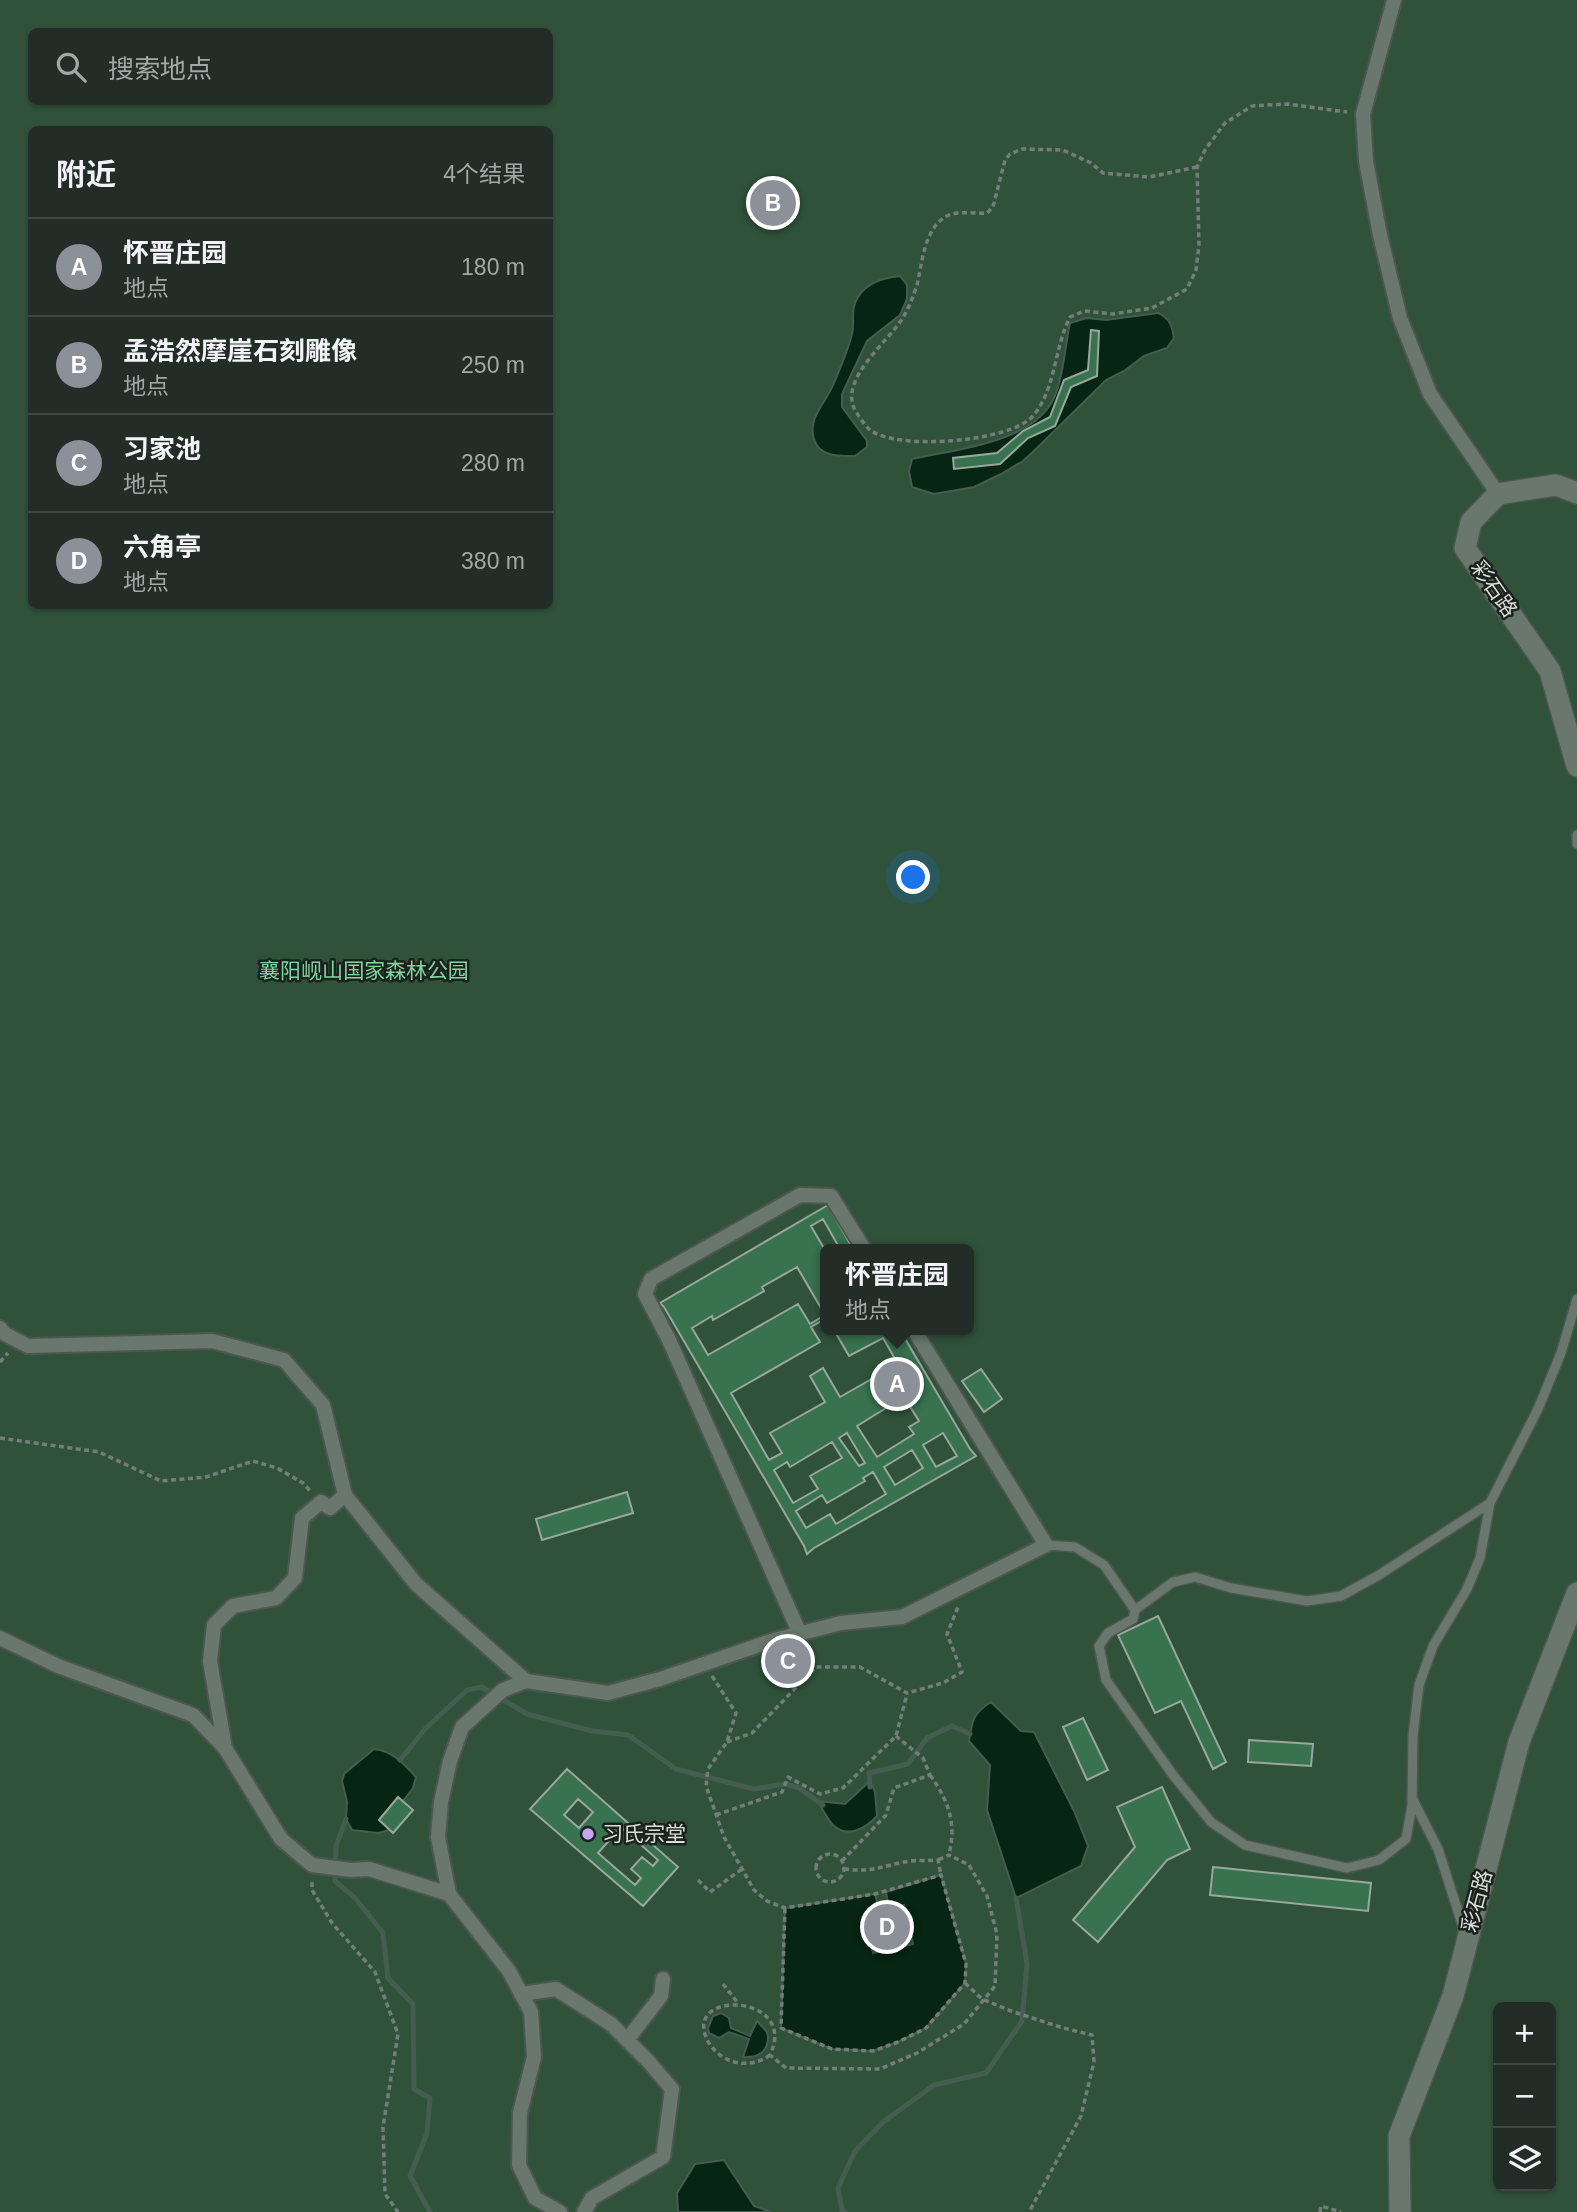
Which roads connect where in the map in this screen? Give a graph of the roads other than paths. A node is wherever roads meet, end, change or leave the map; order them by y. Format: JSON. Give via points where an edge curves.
{"nodes":[{"id":1,"x":1394,"y":0,"type":"edge"},
{"id":2,"x":1577,"y":493,"type":"edge"},
{"id":3,"x":1498,"y":494,"type":"junction"},
{"id":4,"x":1577,"y":766,"type":"edge"},
{"id":5,"x":1577,"y":835,"type":"edge"},
{"id":6,"x":1577,"y":844,"type":"edge"},
{"id":7,"x":861,"y":1244,"type":"edge"},
{"id":8,"x":1577,"y":1299,"type":"edge"},
{"id":9,"x":0,"y":1328,"type":"edge"},
{"id":10,"x":917,"y":1335,"type":"edge"},
{"id":11,"x":345,"y":1495,"type":"junction"},
{"id":12,"x":1490,"y":1503,"type":"junction"},
{"id":13,"x":1046,"y":1545,"type":"junction"},
{"id":14,"x":1577,"y":1593,"type":"edge"},
{"id":15,"x":1135,"y":1610,"type":"junction"},
{"id":16,"x":800,"y":1634,"type":"junction"},
{"id":17,"x":0,"y":1638,"type":"edge"},
{"id":18,"x":526,"y":1681,"type":"junction"},
{"id":19,"x":225,"y":1748,"type":"junction"},
{"id":20,"x":1412,"y":1798,"type":"junction"},
{"id":21,"x":449,"y":1894,"type":"junction"},
{"id":22,"x":1467,"y":1941,"type":"junction"},
{"id":23,"x":663,"y":1979,"type":"dead end"},
{"id":24,"x":521,"y":1994,"type":"junction"},
{"id":25,"x":627,"y":2040,"type":"junction"},
{"id":26,"x":561,"y":2212,"type":"edge"},
{"id":27,"x":584,"y":2212,"type":"edge"},
{"id":28,"x":1400,"y":2212,"type":"edge"}],
"edges":[{"from":1,"to":3,"type":"street","via":[[1363,114],[1366,161],[1380,235],[1400,318],[1430,394]]},
{"from":2,"to":3,"type":"street","via":[[1556,485]]},
{"from":3,"to":4,"type":"street","name":"彩石路","via":[[1471,522],[1465,548],[1550,671]]},
{"from":5,"to":6,"type":"lane"},
{"from":7,"to":16,"type":"street","via":[[831,1196],[800,1195],[651,1279],[645,1294]]},
{"from":8,"to":12,"type":"lane","via":[[1552,1375]]},
{"from":9,"to":11,"type":"street","via":[[29,1346],[212,1341],[284,1360],[323,1405]]},
{"from":10,"to":13,"type":"street"},
{"from":11,"to":18,"type":"street","via":[[416,1584]]},
{"from":11,"to":19,"type":"street","via":[[330,1508],[321,1502],[302,1518],[295,1578],[276,1598],[233,1606],[214,1625],[210,1661]]},
{"from":12,"to":15,"type":"lane","via":[[1342,1596],[1307,1601],[1195,1577],[1173,1582]]},
{"from":12,"to":20,"type":"lane","via":[[1479,1558],[1467,1589],[1433,1646],[1419,1685]]},
{"from":13,"to":15,"type":"lane","via":[[1075,1546],[1104,1564]]},
{"from":13,"to":16,"type":"street","via":[[902,1617],[841,1623]]},
{"from":14,"to":22,"type":"street","name":"彩石路","via":[[1519,1741]]},
{"from":15,"to":20,"type":"lane","via":[[1133,1619],[1108,1633],[1100,1646],[1106,1680],[1211,1822],[1245,1845],[1347,1868],[1379,1860],[1406,1839]]},
{"from":16,"to":18,"type":"street","via":[[608,1693]]},
{"from":17,"to":19,"type":"street","via":[[58,1667],[193,1715]]},
{"from":18,"to":21,"type":"street","via":[[503,1690],[462,1727],[450,1760],[438,1837]]},
{"from":19,"to":21,"type":"street","via":[[281,1839],[318,1866],[369,1869]]},
{"from":20,"to":22,"type":"lane","via":[[1438,1849]]},
{"from":21,"to":24,"type":"street","via":[[509,1971]]},
{"from":22,"to":28,"type":"street","name":"彩石路","via":[[1453,1996],[1399,2136]]},
{"from":23,"to":25,"type":"street","via":[[662,1996]]},
{"from":24,"to":25,"type":"street","via":[[556,1989],[611,2024]]},
{"from":24,"to":26,"type":"street","via":[[531,2012],[534,2057],[520,2113],[519,2165],[535,2198]]},
{"from":25,"to":27,"type":"street","via":[[672,2089],[663,2157],[592,2198]]}]}
